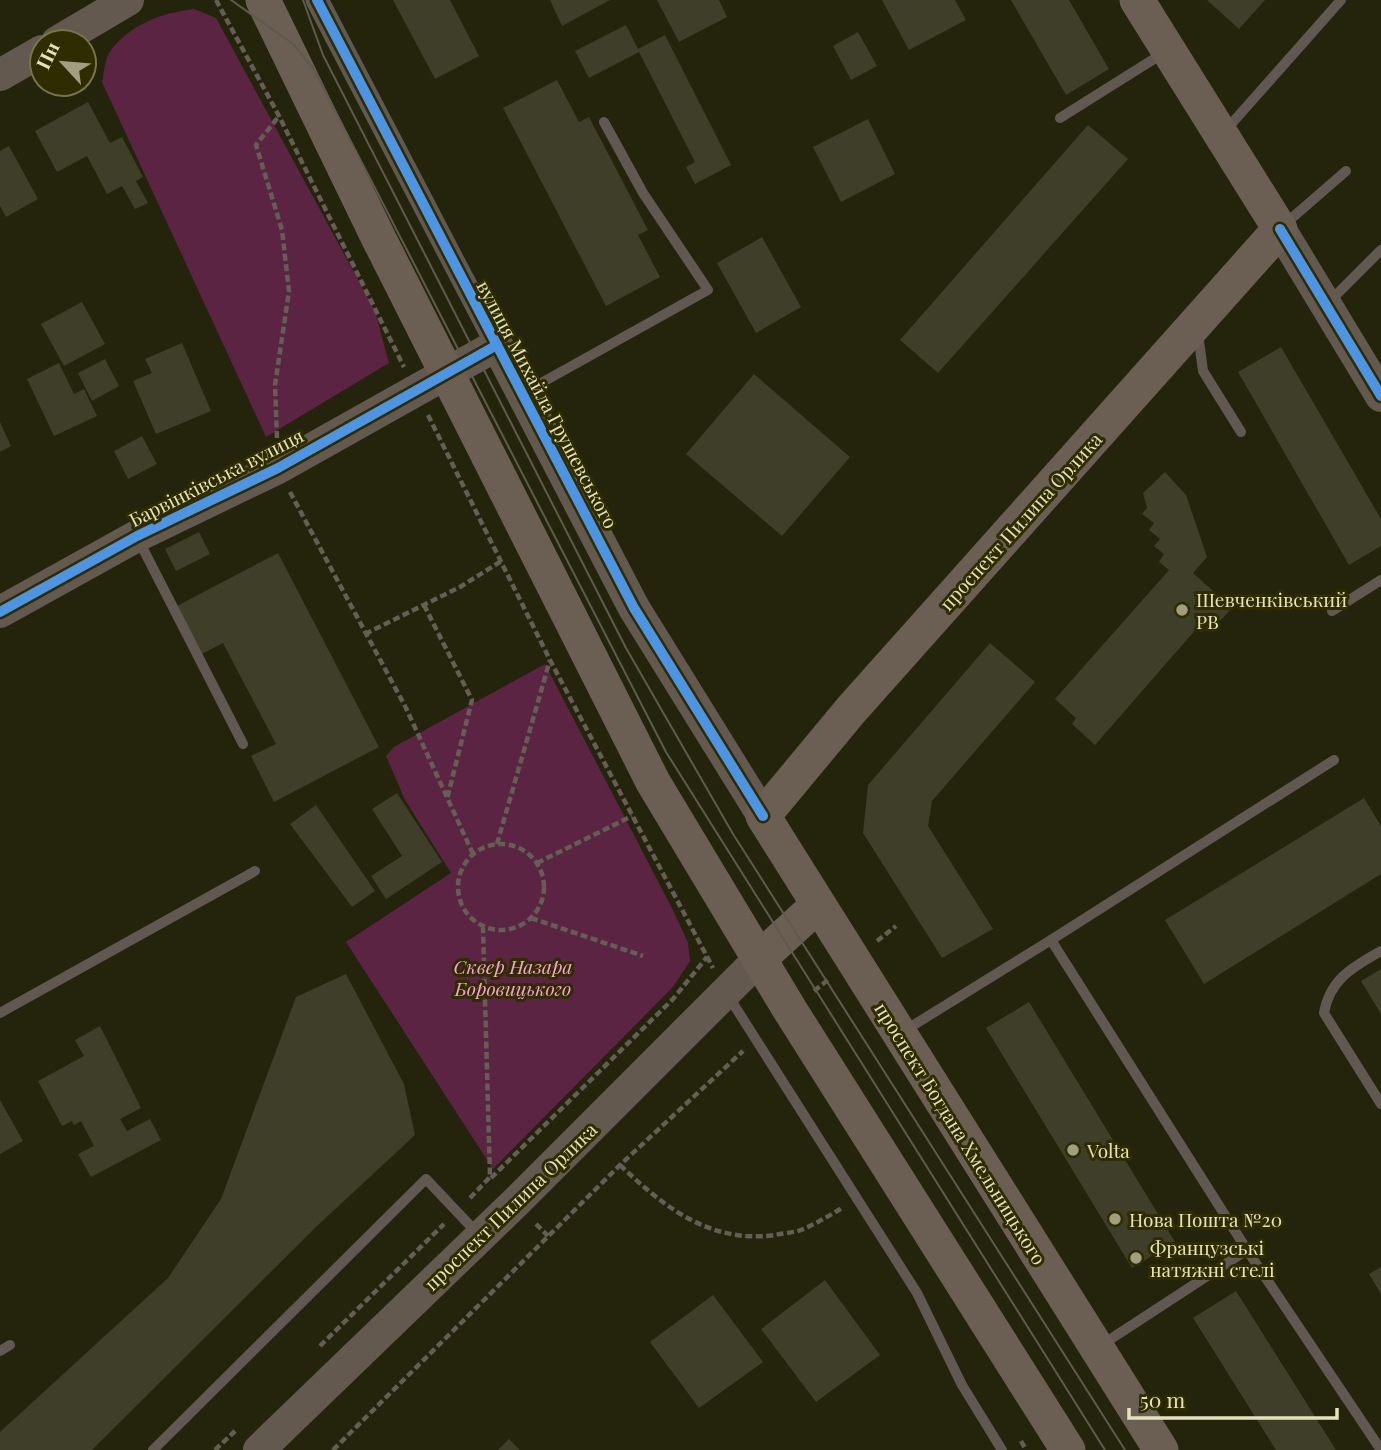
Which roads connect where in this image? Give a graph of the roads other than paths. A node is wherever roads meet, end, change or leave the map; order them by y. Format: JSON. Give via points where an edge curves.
{"nodes":[{"id":1,"x":128,"y":0,"type":"edge"},
{"id":2,"x":263,"y":0,"type":"edge"},
{"id":3,"x":317,"y":0,"type":"edge"},
{"id":4,"x":1341,"y":0,"type":"edge"},
{"id":5,"x":1146,"y":3,"type":"edge"},
{"id":6,"x":81,"y":28,"type":"edge"},
{"id":7,"x":1167,"y":50,"type":"junction"},
{"id":8,"x":28,"y":59,"type":"edge"},
{"id":9,"x":0,"y":75,"type":"edge"},
{"id":10,"x":1060,"y":118,"type":"dead end"},
{"id":11,"x":604,"y":122,"type":"dead end"},
{"id":12,"x":1220,"y":136,"type":"junction"},
{"id":13,"x":1346,"y":171,"type":"dead end"},
{"id":14,"x":1280,"y":229,"type":"junction"},
{"id":15,"x":1381,"y":250,"type":"edge"},
{"id":16,"x":1325,"y":306,"type":"junction"},
{"id":17,"x":1197,"y":323,"type":"junction"},
{"id":18,"x":497,"y":345,"type":"junction"},
{"id":19,"x":447,"y":372,"type":"junction"},
{"id":20,"x":523,"y":393,"type":"junction"},
{"id":21,"x":1381,"y":396,"type":"edge"},
{"id":22,"x":1241,"y":432,"type":"dead end"},
{"id":23,"x":137,"y":536,"type":"junction"},
{"id":24,"x":1381,"y":580,"type":"edge"},
{"id":25,"x":1332,"y":611,"type":"dead end"},
{"id":26,"x":0,"y":612,"type":"edge"},
{"id":27,"x":243,"y":744,"type":"dead end"},
{"id":28,"x":1334,"y":760,"type":"dead end"},
{"id":29,"x":762,"y":816,"type":"junction"},
{"id":30,"x":255,"y":871,"type":"dead end"},
{"id":31,"x":818,"y":905,"type":"junction"},
{"id":32,"x":1051,"y":940,"type":"junction"},
{"id":33,"x":1381,"y":951,"type":"edge"},
{"id":34,"x":759,"y":959,"type":"junction"},
{"id":35,"x":726,"y":992,"type":"junction"},
{"id":36,"x":0,"y":1013,"type":"edge"},
{"id":37,"x":899,"y":1034,"type":"junction"},
{"id":38,"x":1381,"y":1104,"type":"edge"},
{"id":39,"x":480,"y":1236,"type":"junction"},
{"id":40,"x":1247,"y":1250,"type":"junction"},
{"id":41,"x":10,"y":1345,"type":"dead end"},
{"id":42,"x":1096,"y":1349,"type":"junction"},
{"id":43,"x":0,"y":1351,"type":"edge"},
{"id":44,"x":153,"y":1450,"type":"edge"},
{"id":45,"x":259,"y":1450,"type":"edge"},
{"id":46,"x":1002,"y":1450,"type":"edge"},
{"id":47,"x":1068,"y":1450,"type":"edge"},
{"id":48,"x":1161,"y":1450,"type":"edge"},
{"id":49,"x":1381,"y":1450,"type":"edge"}],
"edges":[{"from":1,"to":6,"type":"street"},
{"from":2,"to":19,"type":"main road"},
{"from":3,"to":18,"type":"street","name":"вулиця Михайла Грушевського"},
{"from":4,"to":12,"type":"lane"},
{"from":5,"to":7,"type":"main road"},
{"from":7,"to":10,"type":"lane"},
{"from":7,"to":12,"type":"main road"},
{"from":8,"to":9,"type":"street"},
{"from":11,"to":20,"type":"lane","via":[[643,193],[708,290]]},
{"from":12,"to":14,"type":"main road"},
{"from":13,"to":14,"type":"lane"},
{"from":14,"to":16,"type":"street"},
{"from":14,"to":17,"type":"main road","name":"проспект Пилипа Орлика"},
{"from":15,"to":16,"type":"lane"},
{"from":16,"to":21,"type":"street"},
{"from":17,"to":22,"type":"lane","via":[[1203,371]]},
{"from":17,"to":29,"type":"main road","name":"проспект Пилипа Орлика"},
{"from":18,"to":19,"type":"street","name":"Барвінківська вулиця"},
{"from":18,"to":20,"type":"street","name":"вулиця Михайла Грушевського"},
{"from":19,"to":23,"type":"street","name":"Барвінківська вулиця","via":[[278,468]]},
{"from":19,"to":34,"type":"main road","via":[[653,782]]},
{"from":20,"to":29,"type":"street","name":"вулиця Михайла Грушевського","via":[[634,608]]},
{"from":23,"to":26,"type":"street","name":"Барвінківська вулиця"},
{"from":23,"to":27,"type":"lane"},
{"from":24,"to":25,"type":"lane"},
{"from":28,"to":32,"type":"lane"},
{"from":29,"to":31,"type":"main road","name":"проспект Богдана Хмельницького"},
{"from":30,"to":36,"type":"lane"},
{"from":31,"to":34,"type":"main road"},
{"from":31,"to":37,"type":"main road","name":"проспект Богдана Хмельницького"},
{"from":32,"to":37,"type":"lane"},
{"from":32,"to":40,"type":"lane"},
{"from":33,"to":38,"type":"lane","via":[[1344,973],[1327,995],[1324,1013]]},
{"from":34,"to":35,"type":"street","name":"проспект Пилипа Орлика"},
{"from":34,"to":47,"type":"main road"},
{"from":35,"to":39,"type":"street","name":"проспект Пилипа Орлика"},
{"from":35,"to":46,"type":"lane","via":[[918,1293],[962,1385]]},
{"from":37,"to":42,"type":"main road","name":"проспект Богдана Хмельницького"},
{"from":39,"to":44,"type":"lane","via":[[426,1179]]},
{"from":39,"to":45,"type":"street","name":"проспект Пилипа Орлика"},
{"from":40,"to":42,"type":"lane"},
{"from":40,"to":49,"type":"lane"},
{"from":41,"to":43,"type":"lane"},
{"from":42,"to":48,"type":"main road","name":"проспект Богдана Хмельницького"}]}
